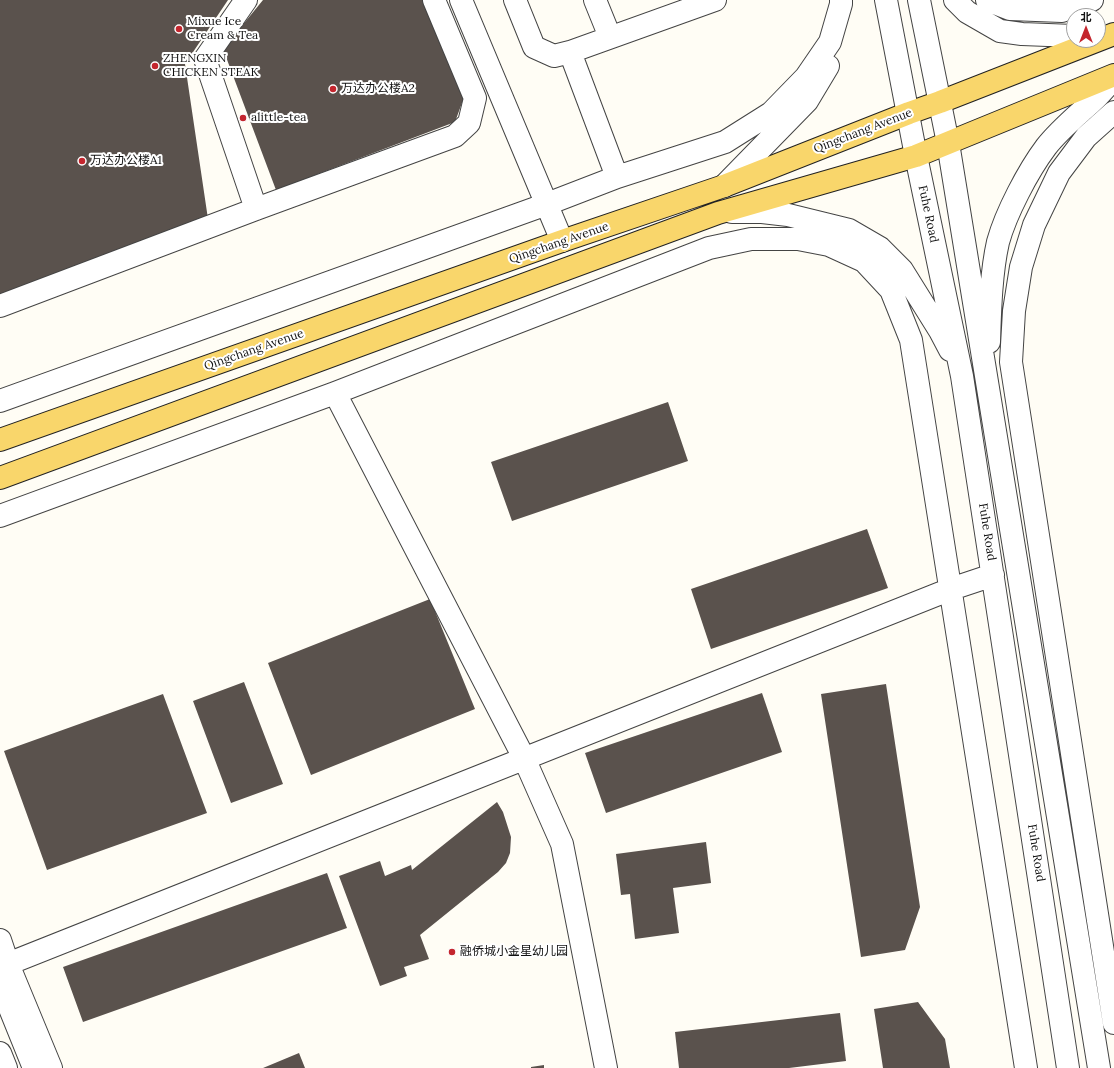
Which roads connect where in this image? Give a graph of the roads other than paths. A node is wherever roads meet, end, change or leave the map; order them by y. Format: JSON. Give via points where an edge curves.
{"nodes":[{"id":1,"x":246,"y":0,"type":"edge"},
{"id":2,"x":461,"y":0,"type":"edge"},
{"id":3,"x":515,"y":0,"type":"edge"},
{"id":4,"x":595,"y":0,"type":"edge"},
{"id":5,"x":715,"y":0,"type":"edge"},
{"id":6,"x":841,"y":0,"type":"edge"},
{"id":7,"x":854,"y":0,"type":"edge"},
{"id":8,"x":886,"y":0,"type":"edge"},
{"id":9,"x":919,"y":0,"type":"edge"},
{"id":10,"x":955,"y":0,"type":"edge"},
{"id":11,"x":987,"y":0,"type":"edge"},
{"id":12,"x":1092,"y":0,"type":"edge"},
{"id":13,"x":427,"y":1,"type":"edge"},
{"id":14,"x":1107,"y":35,"type":"edge"},
{"id":15,"x":1066,"y":36,"type":"edge"},
{"id":16,"x":610,"y":38,"type":"junction"},
{"id":17,"x":570,"y":52,"type":"junction"},
{"id":18,"x":1114,"y":75,"type":"edge"},
{"id":19,"x":1114,"y":78,"type":"edge"},
{"id":20,"x":940,"y":102,"type":"junction"},
{"id":21,"x":1114,"y":112,"type":"edge"},
{"id":22,"x":909,"y":113,"type":"junction"},
{"id":23,"x":948,"y":144,"type":"junction"},
{"id":24,"x":916,"y":156,"type":"junction"},
{"id":25,"x":617,"y":177,"type":"junction"},
{"id":26,"x":724,"y":186,"type":"junction"},
{"id":27,"x":547,"y":204,"type":"junction"},
{"id":28,"x":256,"y":209,"type":"junction"},
{"id":29,"x":718,"y":213,"type":"junction"},
{"id":30,"x":562,"y":241,"type":"junction"},
{"id":31,"x":0,"y":306,"type":"edge"},
{"id":32,"x":962,"y":376,"type":"junction"},
{"id":33,"x":987,"y":385,"type":"junction"},
{"id":34,"x":335,"y":393,"type":"junction"},
{"id":35,"x":0,"y":401,"type":"edge"},
{"id":36,"x":0,"y":440,"type":"edge"},
{"id":37,"x":0,"y":478,"type":"edge"},
{"id":38,"x":0,"y":516,"type":"edge"},
{"id":39,"x":994,"y":576,"type":"junction"},
{"id":40,"x":951,"y":589,"type":"junction"},
{"id":41,"x":524,"y":758,"type":"junction"},
{"id":42,"x":0,"y":940,"type":"edge"},
{"id":43,"x":3,"y":971,"type":"edge"},
{"id":44,"x":1114,"y":1023,"type":"edge"},
{"id":45,"x":0,"y":1053,"type":"edge"},
{"id":46,"x":6,"y":1068,"type":"edge"},
{"id":47,"x":34,"y":1068,"type":"edge"},
{"id":48,"x":51,"y":1068,"type":"edge"},
{"id":49,"x":606,"y":1068,"type":"edge"},
{"id":50,"x":1026,"y":1068,"type":"edge"},
{"id":51,"x":1068,"y":1068,"type":"edge"},
{"id":52,"x":1099,"y":1068,"type":"edge"}],
"edges":[{"from":1,"to":28,"type":"street","via":[[205,59]]},
{"from":2,"to":27,"type":"street"},
{"from":3,"to":17,"type":"street","via":[[534,47],[554,56]]},
{"from":4,"to":16,"type":"street"},
{"from":5,"to":16,"type":"street"},
{"from":6,"to":25,"type":"street","via":[[830,42],[806,77],[771,113],[725,142]]},
{"from":7,"to":26,"type":"street","via":[[844,32],[831,60],[807,101]]},
{"from":8,"to":22,"type":"street","name":"Fuhe Road"},
{"from":9,"to":20,"type":"street","name":"Fuhe Road"},
{"from":10,"to":15,"type":"street","via":[[967,12],[1000,31]]},
{"from":11,"to":12,"type":"street","via":[[1010,9],[1062,11]]},
{"from":13,"to":28,"type":"street","via":[[475,98],[469,123],[455,136]]},
{"from":14,"to":20,"type":"main road","name":"Qingchang Avenue"},
{"from":16,"to":17,"type":"street"},
{"from":17,"to":25,"type":"street"},
{"from":18,"to":23,"type":"main road"},
{"from":19,"to":33,"type":"street","via":[[1046,146],[1009,212],[998,242],[992,284]]},
{"from":20,"to":22,"type":"main road","name":"Qingchang Avenue"},
{"from":20,"to":23,"type":"street","name":"Fuhe Road"},
{"from":21,"to":44,"type":"street","via":[[1086,137],[1059,173],[1034,224],[1021,267],[1014,311],[1011,362]]},
{"from":22,"to":24,"type":"street","name":"Fuhe Road"},
{"from":22,"to":26,"type":"main road","name":"Qingchang Avenue"},
{"from":23,"to":24,"type":"main road"},
{"from":23,"to":33,"type":"street","name":"Fuhe Road"},
{"from":24,"to":29,"type":"main road"},
{"from":24,"to":32,"type":"street","name":"Fuhe Road"},
{"from":25,"to":27,"type":"street"},
{"from":26,"to":30,"type":"main road","name":"Qingchang Avenue"},
{"from":27,"to":30,"type":"street"},
{"from":27,"to":35,"type":"street"},
{"from":28,"to":31,"type":"street"},
{"from":29,"to":32,"type":"street","via":[[762,212],[788,215],[849,230],[880,248],[902,270],[940,330]]},
{"from":29,"to":37,"type":"main road"},
{"from":30,"to":36,"type":"main road","name":"Qingchang Avenue"},
{"from":32,"to":39,"type":"street","name":"Fuhe Road"},
{"from":33,"to":52,"type":"street","name":"Fuhe Road"},
{"from":34,"to":38,"type":"street"},
{"from":34,"to":40,"type":"street","via":[[709,248],[751,239],[798,238],[829,245],[864,261],[891,290],[911,340]]},
{"from":34,"to":41,"type":"street"},
{"from":39,"to":40,"type":"street"},
{"from":39,"to":51,"type":"street","name":"Fuhe Road"},
{"from":40,"to":41,"type":"street"},
{"from":40,"to":50,"type":"street"},
{"from":41,"to":43,"type":"street"},
{"from":41,"to":49,"type":"street","via":[[562,844]]},
{"from":42,"to":43,"type":"street"},
{"from":43,"to":47,"type":"street"},
{"from":43,"to":48,"type":"street"},
{"from":45,"to":46,"type":"street"}]}
